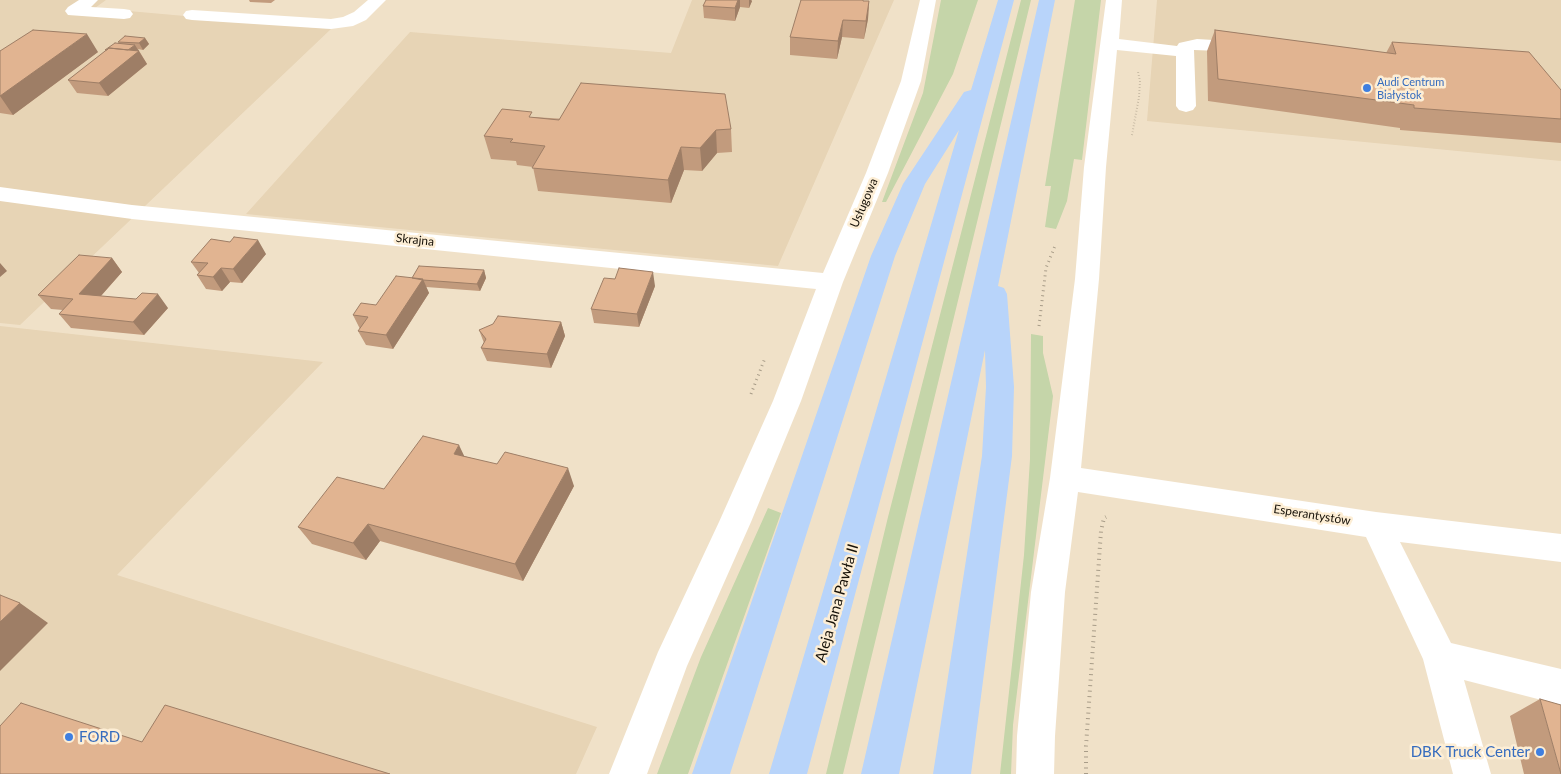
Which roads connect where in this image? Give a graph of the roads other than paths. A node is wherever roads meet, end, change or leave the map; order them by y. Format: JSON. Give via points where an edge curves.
{"nodes":[{"id":1,"x":90,"y":0,"type":"edge"},
{"id":2,"x":378,"y":0,"type":"edge"},
{"id":3,"x":928,"y":0,"type":"edge"},
{"id":4,"x":1006,"y":0,"type":"edge"},
{"id":5,"x":1047,"y":0,"type":"edge"},
{"id":6,"x":1114,"y":0,"type":"edge"},
{"id":7,"x":124,"y":14,"type":"dead end"},
{"id":8,"x":192,"y":15,"type":"dead end"},
{"id":9,"x":1108,"y":43,"type":"junction"},
{"id":10,"x":1267,"y":48,"type":"edge"},
{"id":11,"x":1184,"y":52,"type":"junction"},
{"id":12,"x":986,"y":72,"type":"junction"},
{"id":13,"x":1186,"y":106,"type":"dead end"},
{"id":14,"x":0,"y":194,"type":"edge"},
{"id":15,"x":993,"y":259,"type":"junction"},
{"id":16,"x":831,"y":282,"type":"junction"},
{"id":17,"x":1065,"y":478,"type":"junction"},
{"id":18,"x":1376,"y":525,"type":"junction"},
{"id":19,"x":1561,"y":548,"type":"edge"},
{"id":20,"x":1440,"y":656,"type":"junction"},
{"id":21,"x":1561,"y":687,"type":"edge"},
{"id":22,"x":628,"y":774,"type":"edge"},
{"id":23,"x":711,"y":774,"type":"edge"},
{"id":24,"x":788,"y":774,"type":"edge"},
{"id":25,"x":880,"y":774,"type":"edge"},
{"id":26,"x":952,"y":774,"type":"edge"},
{"id":27,"x":1035,"y":774,"type":"edge"},
{"id":28,"x":1472,"y":774,"type":"edge"}],
"edges":[{"from":1,"to":7,"type":"street","via":[[74,11]]},
{"from":2,"to":8,"type":"street","via":[[360,16],[331,24]]},
{"from":3,"to":16,"type":"street","name":"Usługowa","via":[[911,81]]},
{"from":4,"to":12,"type":"main road","name":"Aleja Jana Pawła II"},
{"from":5,"to":15,"type":"main road"},
{"from":6,"to":9,"type":"street"},
{"from":9,"to":11,"type":"street"},
{"from":9,"to":17,"type":"street"},
{"from":10,"to":11,"type":"street","via":[[1197,44],[1185,47]]},
{"from":11,"to":13,"type":"street"},
{"from":12,"to":23,"type":"main road","via":[[914,184],[883,256]]},
{"from":12,"to":24,"type":"main road","name":"Aleja Jana Pawła II"},
{"from":14,"to":16,"type":"street","name":"Skrajna","via":[[132,212]]},
{"from":15,"to":25,"type":"main road"},
{"from":15,"to":26,"type":"main road","via":[[1000,387],[997,456]]},
{"from":16,"to":22,"type":"street","name":"Usługowa","via":[[787,401],[670,664]]},
{"from":17,"to":18,"type":"street","name":"Esperantystów"},
{"from":17,"to":27,"type":"street","via":[[1048,592]]},
{"from":18,"to":19,"type":"street","name":"Esperantystów"},
{"from":18,"to":20,"type":"street"},
{"from":20,"to":21,"type":"street"},
{"from":20,"to":28,"type":"street"}]}
